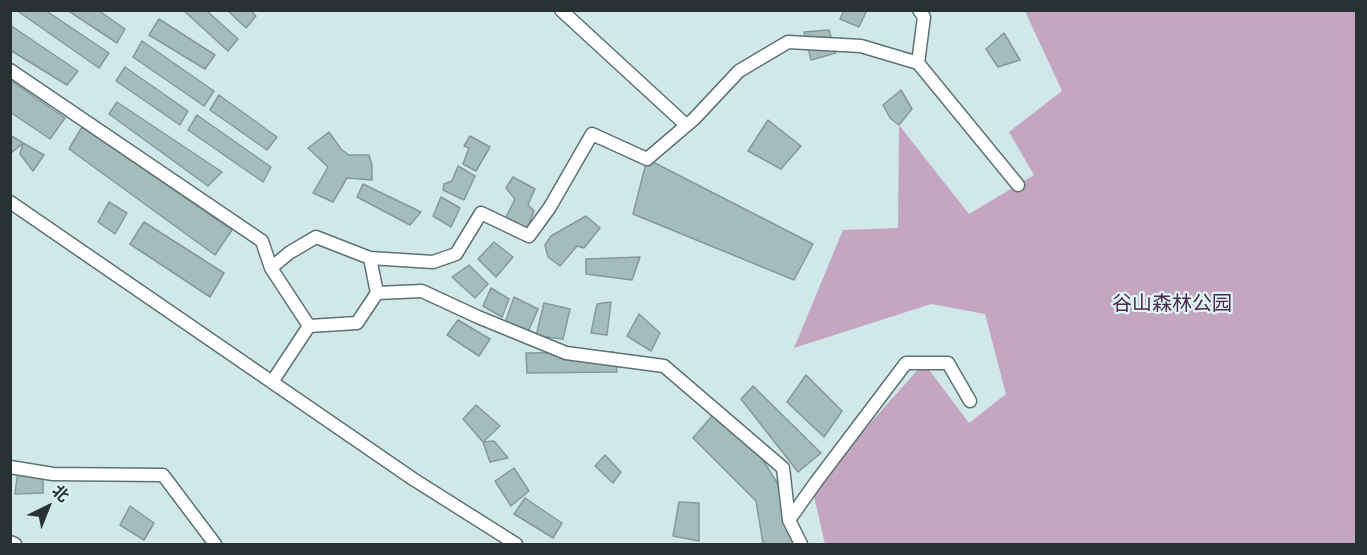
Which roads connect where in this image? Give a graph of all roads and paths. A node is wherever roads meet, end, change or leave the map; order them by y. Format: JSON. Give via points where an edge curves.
{"nodes":[{"id":1,"x":561,"y":10,"type":"edge"},
{"id":2,"x":919,"y":10,"type":"edge"},
{"id":3,"x":918,"y":63,"type":"junction"},
{"id":4,"x":10,"y":70,"type":"edge"},
{"id":5,"x":686,"y":126,"type":"junction"},
{"id":6,"x":1018,"y":185,"type":"dead end"},
{"id":7,"x":10,"y":202,"type":"edge"},
{"id":8,"x":370,"y":258,"type":"junction"},
{"id":9,"x":271,"y":267,"type":"junction"},
{"id":10,"x":377,"y":293,"type":"junction"},
{"id":11,"x":309,"y":326,"type":"junction"},
{"id":12,"x":272,"y":382,"type":"junction"},
{"id":13,"x":970,"y":401,"type":"dead end"},
{"id":14,"x":10,"y":467,"type":"edge"},
{"id":15,"x":789,"y":520,"type":"junction"},
{"id":16,"x":10,"y":542,"type":"edge"},
{"id":17,"x":15,"y":544,"type":"edge"},
{"id":18,"x":215,"y":544,"type":"edge"},
{"id":19,"x":516,"y":544,"type":"edge"},
{"id":20,"x":801,"y":544,"type":"edge"}],
"edges":[{"from":1,"to":5,"type":"street"},
{"from":2,"to":3,"type":"street","via":[[924,17]]},
{"from":3,"to":5,"type":"street","via":[[861,46],[788,42],[739,71]]},
{"from":3,"to":6,"type":"street"},
{"from":4,"to":9,"type":"street","via":[[262,241]]},
{"from":5,"to":8,"type":"street","via":[[647,159],[592,134],[530,236],[482,213],[456,254],[433,262]]},
{"from":7,"to":12,"type":"street"},
{"from":8,"to":9,"type":"street","via":[[316,237]]},
{"from":8,"to":10,"type":"street"},
{"from":9,"to":11,"type":"street"},
{"from":10,"to":11,"type":"street","via":[[357,323]]},
{"from":10,"to":15,"type":"street","via":[[422,291],[566,353],[664,366],[783,468]]},
{"from":11,"to":12,"type":"street"},
{"from":12,"to":19,"type":"street"},
{"from":13,"to":15,"type":"street","via":[[948,363],[906,363]]},
{"from":14,"to":18,"type":"street","via":[[53,474],[163,475]]},
{"from":15,"to":20,"type":"street"},
{"from":16,"to":17,"type":"street"}]}
